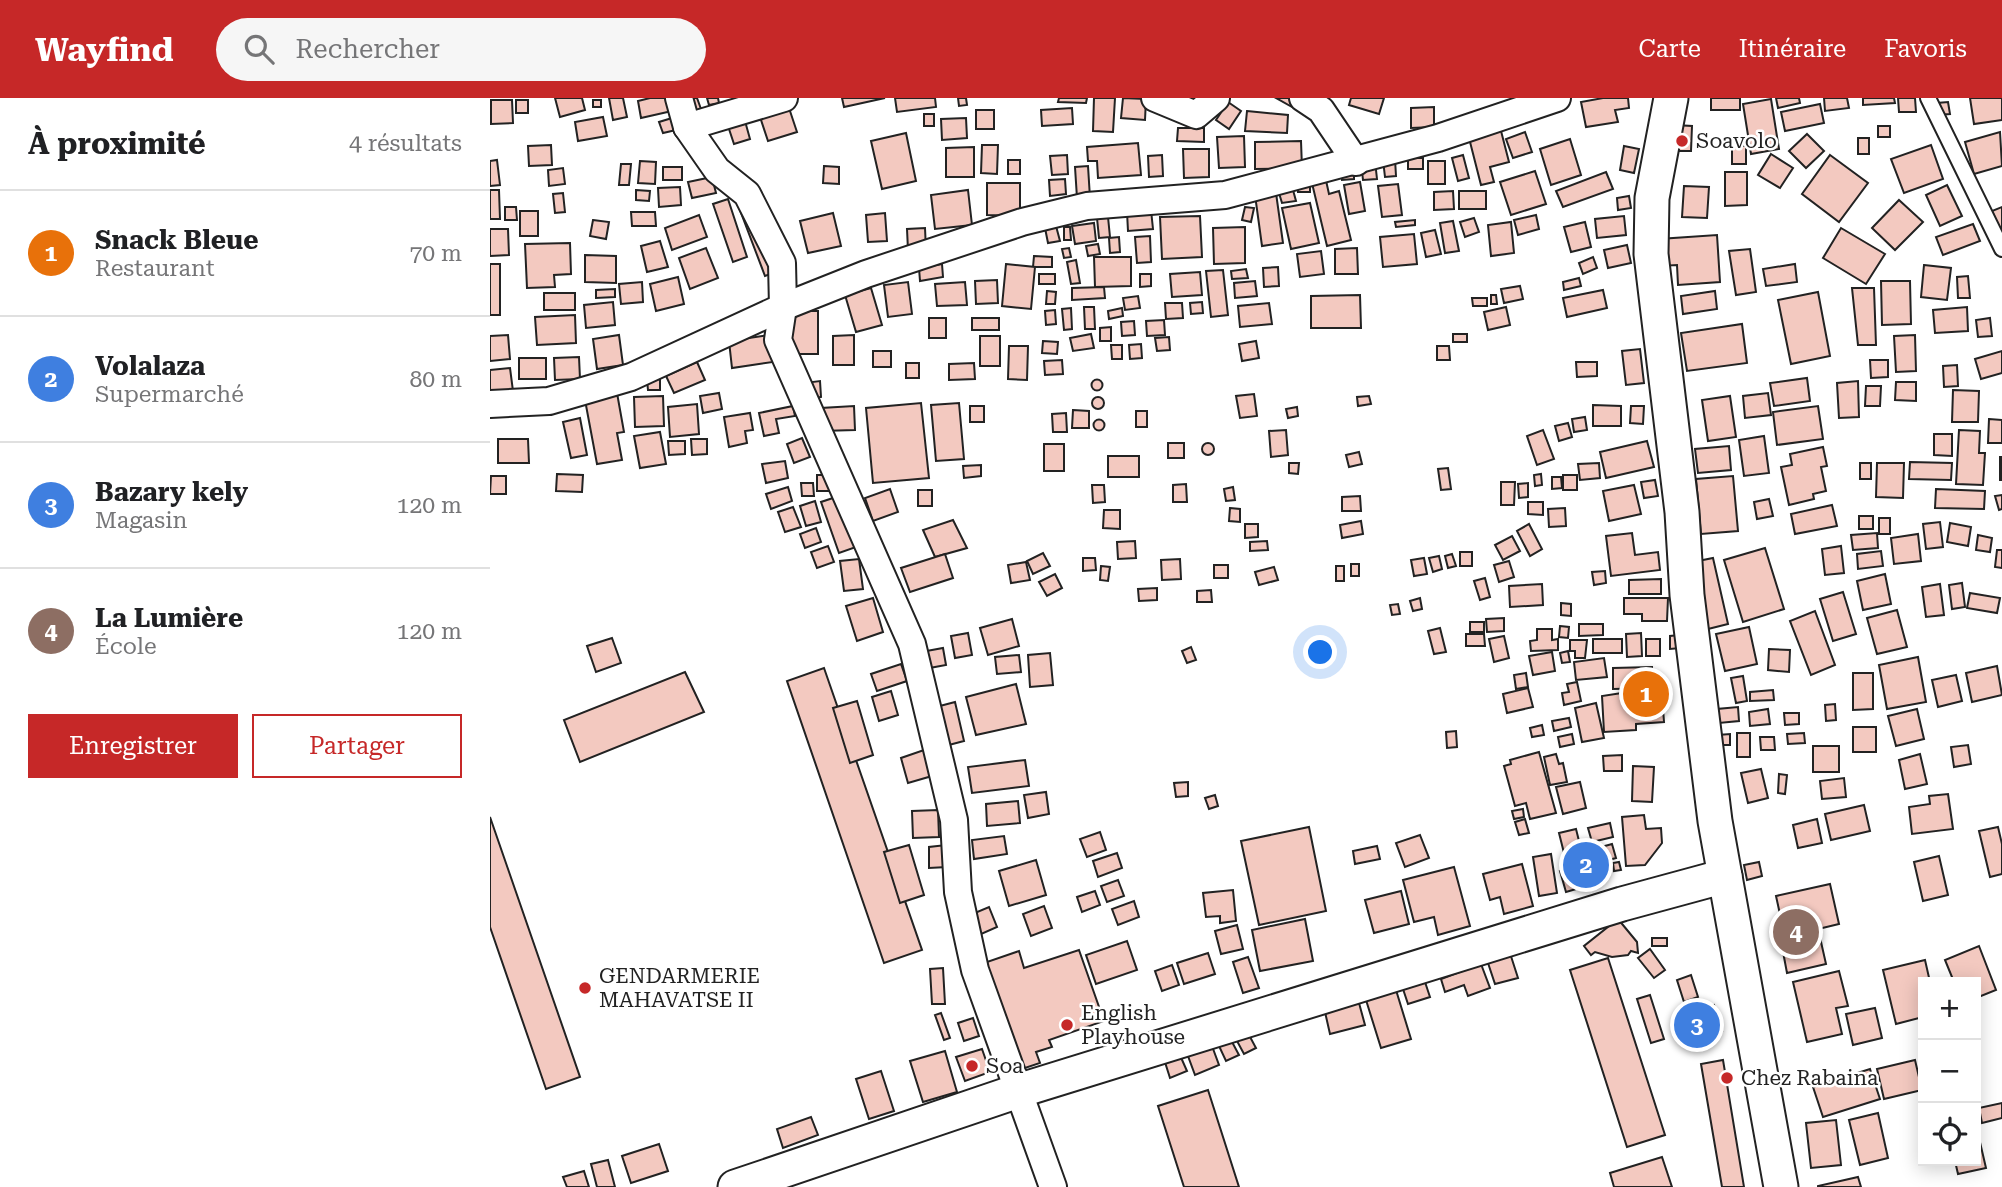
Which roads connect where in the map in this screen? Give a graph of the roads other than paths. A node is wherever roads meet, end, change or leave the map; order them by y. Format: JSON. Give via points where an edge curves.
{"nodes":[{"id":1,"x":679,"y":98,"type":"edge"},
{"id":2,"x":784,"y":98,"type":"edge"},
{"id":3,"x":1155,"y":98,"type":"edge"},
{"id":4,"x":1216,"y":98,"type":"edge"},
{"id":5,"x":1303,"y":98,"type":"edge"},
{"id":6,"x":1557,"y":98,"type":"edge"},
{"id":7,"x":1671,"y":98,"type":"edge"},
{"id":8,"x":1928,"y":98,"type":"edge"},
{"id":9,"x":687,"y":127,"type":"junction"},
{"id":10,"x":1356,"y":162,"type":"junction"},
{"id":11,"x":2002,"y":249,"type":"edge"},
{"id":12,"x":783,"y":307,"type":"junction"},
{"id":13,"x":490,"y":404,"type":"edge"},
{"id":14,"x":1725,"y":876,"type":"junction"},
{"id":15,"x":1018,"y":1091,"type":"junction"},
{"id":16,"x":735,"y":1187,"type":"edge"},
{"id":17,"x":1053,"y":1187,"type":"edge"},
{"id":18,"x":1781,"y":1187,"type":"edge"}],
"edges":[{"from":1,"to":9,"type":"street"},
{"from":2,"to":9,"type":"street"},
{"from":3,"to":4,"type":"street","via":[[1196,115]]},
{"from":5,"to":10,"type":"street","via":[[1321,110]]},
{"from":6,"to":10,"type":"street"},
{"from":7,"to":14,"type":"street","via":[[1652,198],[1651,254],[1682,512],[1687,595]]},
{"from":8,"to":11,"type":"lane"},
{"from":9,"to":12,"type":"street","via":[[716,170],[747,194],[782,263]]},
{"from":10,"to":12,"type":"street","via":[[1225,195],[1087,206],[1022,222]]},
{"from":12,"to":13,"type":"street","via":[[631,377],[549,401]]},
{"from":12,"to":15,"type":"street","via":[[778,340],[912,644],[954,820],[958,892],[975,970]]},
{"from":14,"to":15,"type":"street"},
{"from":14,"to":18,"type":"street"},
{"from":15,"to":16,"type":"street"},
{"from":15,"to":17,"type":"street"}]}
